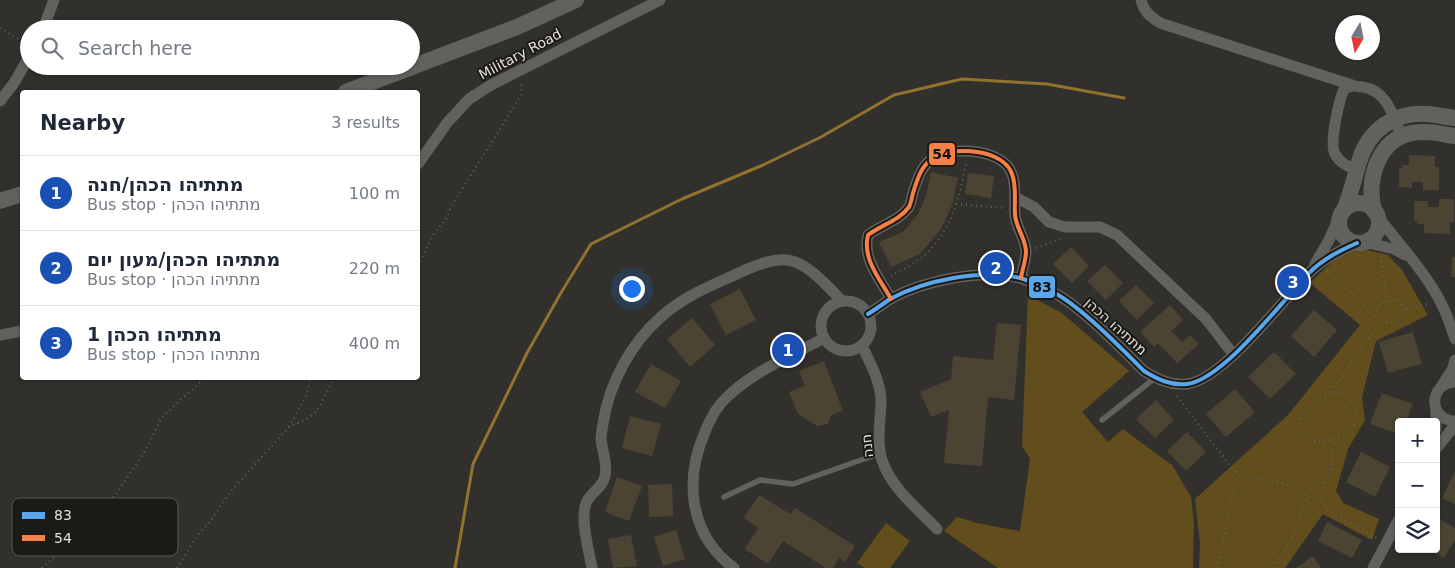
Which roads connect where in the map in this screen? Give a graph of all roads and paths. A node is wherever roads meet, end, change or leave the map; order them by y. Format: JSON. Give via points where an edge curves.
{"nodes":[{"id":1,"x":54,"y":0,"type":"edge"},
{"id":2,"x":576,"y":0,"type":"edge"},
{"id":3,"x":660,"y":0,"type":"edge"},
{"id":4,"x":1141,"y":0,"type":"edge"},
{"id":5,"x":46,"y":20,"type":"edge"},
{"id":6,"x":0,"y":28,"type":"edge"},
{"id":7,"x":20,"y":40,"type":"edge"},
{"id":8,"x":420,"y":64,"type":"edge"},
{"id":9,"x":520,"y":70,"type":"junction"},
{"id":10,"x":20,"y":72,"type":"edge"},
{"id":11,"x":391,"y":75,"type":"edge"},
{"id":12,"x":1352,"y":85,"type":"junction"},
{"id":13,"x":351,"y":90,"type":"edge"},
{"id":14,"x":0,"y":101,"type":"edge"},
{"id":15,"x":1394,"y":118,"type":"junction"},
{"id":16,"x":1455,"y":118,"type":"edge"},
{"id":17,"x":1401,"y":135,"type":"junction"},
{"id":18,"x":1455,"y":136,"type":"edge"},
{"id":19,"x":969,"y":151,"type":"junction"},
{"id":20,"x":420,"y":161,"type":"edge"},
{"id":21,"x":1356,"y":171,"type":"junction"},
{"id":22,"x":20,"y":195,"type":"edge"},
{"id":23,"x":1015,"y":196,"type":"junction"},
{"id":24,"x":0,"y":201,"type":"edge"},
{"id":25,"x":956,"y":204,"type":"junction"},
{"id":26,"x":1015,"y":209,"type":"junction"},
{"id":27,"x":1342,"y":213,"type":"junction"},
{"id":28,"x":1376,"y":214,"type":"junction"},
{"id":29,"x":1064,"y":238,"type":"dead end"},
{"id":30,"x":1360,"y":242,"type":"junction"},
{"id":31,"x":1380,"y":245,"type":"junction"},
{"id":32,"x":1026,"y":251,"type":"junction"},
{"id":33,"x":420,"y":262,"type":"edge"},
{"id":34,"x":1414,"y":262,"type":"junction"},
{"id":35,"x":1315,"y":268,"type":"junction"},
{"id":36,"x":1021,"y":278,"type":"junction"},
{"id":37,"x":881,"y":281,"type":"junction"},
{"id":38,"x":891,"y":299,"type":"junction"},
{"id":39,"x":842,"y":301,"type":"junction"},
{"id":40,"x":1386,"y":301,"type":"junction"},
{"id":41,"x":1440,"y":301,"type":"junction"},
{"id":42,"x":1405,"y":310,"type":"junction"},
{"id":43,"x":868,"y":314,"type":"junction"},
{"id":44,"x":1376,"y":315,"type":"junction"},
{"id":45,"x":1380,"y":322,"type":"junction"},
{"id":46,"x":20,"y":331,"type":"edge"},
{"id":47,"x":0,"y":335,"type":"edge"},
{"id":48,"x":824,"y":338,"type":"junction"},
{"id":49,"x":1455,"y":340,"type":"edge"},
{"id":50,"x":862,"y":346,"type":"junction"},
{"id":51,"x":1233,"y":354,"type":"junction"},
{"id":52,"x":1455,"y":360,"type":"edge"},
{"id":53,"x":1155,"y":378,"type":"junction"},
{"id":54,"x":203,"y":380,"type":"edge"},
{"id":55,"x":310,"y":380,"type":"edge"},
{"id":56,"x":333,"y":380,"type":"edge"},
{"id":57,"x":1455,"y":382,"type":"edge"},
{"id":58,"x":1167,"y":383,"type":"junction"},
{"id":59,"x":1440,"y":388,"type":"junction"},
{"id":60,"x":1330,"y":393,"type":"junction"},
{"id":61,"x":1436,"y":409,"type":"junction"},
{"id":62,"x":1436,"y":418,"type":"edge"},
{"id":63,"x":1102,"y":420,"type":"dead end"},
{"id":64,"x":1455,"y":423,"type":"edge"},
{"id":65,"x":289,"y":427,"type":"junction"},
{"id":66,"x":1334,"y":439,"type":"junction"},
{"id":67,"x":1440,"y":444,"type":"edge"},
{"id":68,"x":881,"y":453,"type":"junction"},
{"id":69,"x":1237,"y":475,"type":"junction"},
{"id":70,"x":724,"y":496,"type":"dead end"},
{"id":71,"x":1308,"y":496,"type":"junction"},
{"id":72,"x":112,"y":498,"type":"edge"},
{"id":73,"x":1322,"y":504,"type":"junction"},
{"id":74,"x":1395,"y":526,"type":"edge"},
{"id":75,"x":937,"y":529,"type":"dead end"},
{"id":76,"x":1386,"y":543,"type":"junction"},
{"id":77,"x":55,"y":556,"type":"edge"},
{"id":78,"x":42,"y":568,"type":"edge"},
{"id":79,"x":178,"y":568,"type":"edge"},
{"id":80,"x":592,"y":568,"type":"edge"},
{"id":81,"x":734,"y":568,"type":"edge"},
{"id":82,"x":1218,"y":568,"type":"edge"},
{"id":83,"x":1274,"y":568,"type":"edge"},
{"id":84,"x":1374,"y":568,"type":"edge"}],
"edges":[{"from":1,"to":5,"type":"street"},
{"from":2,"to":8,"type":"street","via":[[517,27]]},
{"from":3,"to":9,"type":"street","name":"Military Road"},
{"from":4,"to":12,"type":"street","via":[[1148,15],[1160,22]]},
{"from":6,"to":7,"type":"path"},
{"from":9,"to":20,"type":"street","name":"Military Road","via":[[469,99]]},
{"from":9,"to":33,"type":"path","via":[[522,94],[450,207],[446,220]]},
{"from":10,"to":14,"type":"street"},
{"from":11,"to":13,"type":"street"},
{"from":12,"to":15,"type":"street","via":[[1379,94]]},
{"from":12,"to":21,"type":"street","via":[[1344,89],[1333,142],[1334,153],[1341,162]]},
{"from":15,"to":16,"type":"street","via":[[1428,114]]},
{"from":15,"to":17,"type":"street"},
{"from":15,"to":21,"type":"street","via":[[1372,134]]},
{"from":17,"to":18,"type":"street","via":[[1426,132]]},
{"from":17,"to":28,"type":"street","via":[[1386,146],[1376,166],[1371,194]]},
{"from":19,"to":23,"type":"street","via":[[1002,160],[1013,175]]},
{"from":19,"to":25,"type":"path"},
{"from":19,"to":37,"type":"street","via":[[948,152],[928,162],[919,172],[910,206],[868,236],[867,253]]},
{"from":21,"to":27,"type":"street"},
{"from":22,"to":24,"type":"street"},
{"from":23,"to":26,"type":"street"},
{"from":23,"to":51,"type":"street","via":[[1034,207],[1049,222],[1065,227],[1100,227],[1117,235],[1206,319]]},
{"from":25,"to":26,"type":"path"},
{"from":25,"to":37,"type":"path","via":[[949,225],[934,245],[915,262]]},
{"from":26,"to":32,"type":"street"},
{"from":27,"to":28,"type":"street","via":[[1348,206],[1359,203]]},
{"from":27,"to":30,"type":"street","via":[[1339,221],[1342,233],[1346,238]]},
{"from":27,"to":35,"type":"street","name":"מתתיהו הכהן"},
{"from":28,"to":30,"type":"street","via":[[1376,232],[1369,240]]},
{"from":28,"to":34,"type":"street"},
{"from":29,"to":32,"type":"path"},
{"from":30,"to":31,"type":"street"},
{"from":30,"to":35,"type":"street","name":"מתתיהו הכהן","via":[[1336,252]]},
{"from":31,"to":34,"type":"street","via":[[1394,249]]},
{"from":31,"to":40,"type":"path"},
{"from":32,"to":36,"type":"street"},
{"from":34,"to":41,"type":"street"},
{"from":35,"to":44,"type":"path"},
{"from":35,"to":51,"type":"street","name":"מתתיהו הכהן"},
{"from":36,"to":38,"type":"street","name":"מתתיהו הכהן","via":[[999,275],[947,278]]},
{"from":36,"to":53,"type":"street","name":"מתתיהו הכהן","via":[[1056,294]]},
{"from":37,"to":38,"type":"street"},
{"from":38,"to":43,"type":"street","name":"מתתיהו הכהן"},
{"from":39,"to":43,"type":"street","via":[[853,302]]},
{"from":39,"to":48,"type":"street","via":[[828,308],[822,320]]},
{"from":39,"to":80,"type":"street","via":[[811,271],[788,259],[779,259],[705,288],[668,311],[648,330],[623,364],[607,401],[601,438],[606,476],[587,501],[585,513]]},
{"from":40,"to":42,"type":"path","via":[[1400,300]]},
{"from":40,"to":44,"type":"path","via":[[1378,306]]},
{"from":41,"to":42,"type":"path"},
{"from":41,"to":49,"type":"street"},
{"from":42,"to":45,"type":"path","via":[[1400,320]]},
{"from":43,"to":50,"type":"street","via":[[871,331]]},
{"from":44,"to":45,"type":"path"},
{"from":45,"to":60,"type":"path"},
{"from":46,"to":47,"type":"street"},
{"from":48,"to":50,"type":"street","via":[[838,350],[854,350]]},
{"from":48,"to":81,"type":"street","via":[[755,374],[739,386],[715,411],[698,446],[692,485],[693,503],[713,549]]},
{"from":50,"to":68,"type":"street","name":"חנה","via":[[881,397]]},
{"from":51,"to":58,"type":"street","name":"מתתיהו הכהן","via":[[1213,373],[1196,382]]},
{"from":52,"to":59,"type":"street"},
{"from":53,"to":58,"type":"street","name":"מתתיהו הכהן"},
{"from":53,"to":63,"type":"lane"},
{"from":54,"to":72,"type":"path","via":[[161,418],[147,448]]},
{"from":55,"to":65,"type":"path","via":[[307,394]]},
{"from":56,"to":65,"type":"path","via":[[317,411]]},
{"from":57,"to":59,"type":"street"},
{"from":58,"to":69,"type":"path"},
{"from":59,"to":61,"type":"street","via":[[1435,396]]},
{"from":60,"to":66,"type":"path","via":[[1347,395],[1354,405],[1354,424],[1348,432]]},
{"from":60,"to":66,"type":"path","via":[[1316,399],[1302,411],[1299,422],[1308,438],[1317,442]]},
{"from":61,"to":62,"type":"street"},
{"from":61,"to":64,"type":"street","via":[[1446,420]]},
{"from":64,"to":67,"type":"street"},
{"from":65,"to":79,"type":"path","via":[[231,491]]},
{"from":66,"to":73,"type":"path","via":[[1330,468],[1320,497]]},
{"from":68,"to":70,"type":"lane","via":[[793,484],[760,480]]},
{"from":68,"to":75,"type":"street","name":"חנה","via":[[882,461],[899,489]]},
{"from":69,"to":71,"type":"path","via":[[1284,483]]},
{"from":69,"to":82,"type":"path"},
{"from":71,"to":73,"type":"path"},
{"from":71,"to":83,"type":"path","via":[[1291,540]]},
{"from":73,"to":76,"type":"path","via":[[1328,511]]},
{"from":74,"to":76,"type":"street"},
{"from":76,"to":84,"type":"street"},
{"from":77,"to":78,"type":"path"}]}
